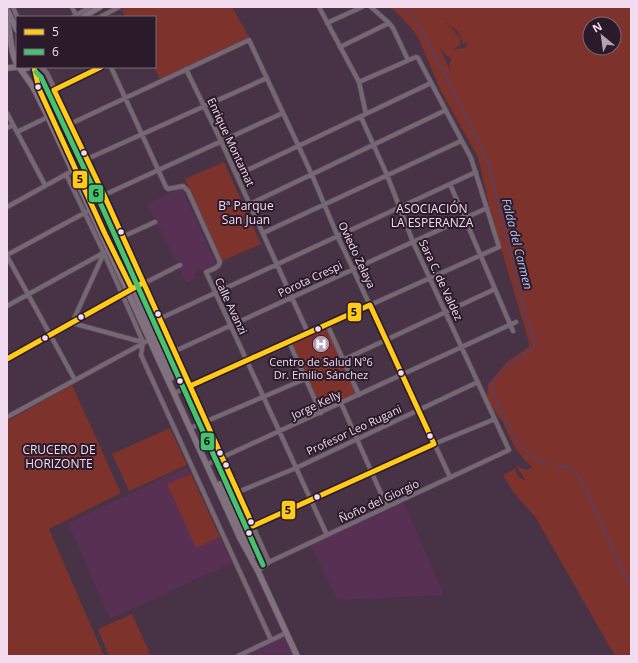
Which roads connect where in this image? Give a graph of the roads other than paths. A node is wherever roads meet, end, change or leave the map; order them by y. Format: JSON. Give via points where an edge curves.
{"nodes":[{"id":1,"x":72,"y":7,"type":"edge"},
{"id":2,"x":90,"y":7,"type":"edge"},
{"id":3,"x":100,"y":7,"type":"edge"},
{"id":4,"x":119,"y":7,"type":"edge"},
{"id":5,"x":319,"y":7,"type":"edge"},
{"id":6,"x":362,"y":7,"type":"edge"},
{"id":7,"x":371,"y":7,"type":"edge"},
{"id":8,"x":7,"y":10,"type":"edge"},
{"id":9,"x":75,"y":16,"type":"edge"},
{"id":10,"x":86,"y":16,"type":"edge"},
{"id":11,"x":102,"y":16,"type":"edge"},
{"id":12,"x":7,"y":22,"type":"edge"},
{"id":13,"x":327,"y":23,"type":"junction"},
{"id":14,"x":389,"y":23,"type":"junction"},
{"id":15,"x":16,"y":28,"type":"edge"},
{"id":16,"x":7,"y":38,"type":"edge"},
{"id":17,"x":16,"y":40,"type":"edge"},
{"id":18,"x":11,"y":46,"type":"junction"},
{"id":19,"x":340,"y":47,"type":"junction"},
{"id":20,"x":7,"y":54,"type":"edge"},
{"id":21,"x":16,"y":60,"type":"edge"},
{"id":22,"x":408,"y":60,"type":"junction"},
{"id":23,"x":19,"y":68,"type":"edge"},
{"id":24,"x":34,"y":68,"type":"edge"},
{"id":25,"x":42,"y":68,"type":"edge"},
{"id":26,"x":99,"y":68,"type":"edge"},
{"id":27,"x":111,"y":68,"type":"edge"},
{"id":28,"x":186,"y":69,"type":"junction"},
{"id":29,"x":267,"y":78,"type":"junction"},
{"id":30,"x":359,"y":82,"type":"junction"},
{"id":31,"x":432,"y":83,"type":"junction"},
{"id":32,"x":54,"y":90,"type":"junction"},
{"id":33,"x":125,"y":97,"type":"junction"},
{"id":34,"x":204,"y":106,"type":"junction"},
{"id":35,"x":446,"y":110,"type":"junction"},
{"id":36,"x":7,"y":113,"type":"edge"},
{"id":37,"x":283,"y":113,"type":"junction"},
{"id":38,"x":366,"y":114,"type":"junction"},
{"id":39,"x":48,"y":117,"type":"junction"},
{"id":40,"x":361,"y":117,"type":"junction"},
{"id":41,"x":70,"y":124,"type":"junction"},
{"id":42,"x":13,"y":125,"type":"junction"},
{"id":43,"x":7,"y":128,"type":"edge"},
{"id":44,"x":17,"y":132,"type":"junction"},
{"id":45,"x":142,"y":134,"type":"junction"},
{"id":46,"x":221,"y":141,"type":"junction"},
{"id":47,"x":461,"y":141,"type":"junction"},
{"id":48,"x":372,"y":145,"type":"junction"},
{"id":49,"x":298,"y":146,"type":"junction"},
{"id":50,"x":87,"y":159,"type":"junction"},
{"id":51,"x":158,"y":170,"type":"junction"},
{"id":52,"x":69,"y":172,"type":"junction"},
{"id":53,"x":476,"y":172,"type":"junction"},
{"id":54,"x":237,"y":175,"type":"junction"},
{"id":55,"x":312,"y":175,"type":"junction"},
{"id":56,"x":387,"y":175,"type":"junction"},
{"id":57,"x":450,"y":184,"type":"junction"},
{"id":58,"x":45,"y":185,"type":"junction"},
{"id":59,"x":104,"y":196,"type":"junction"},
{"id":60,"x":250,"y":204,"type":"junction"},
{"id":61,"x":324,"y":204,"type":"junction"},
{"id":62,"x":7,"y":207,"type":"edge"},
{"id":63,"x":399,"y":208,"type":"junction"},
{"id":64,"x":487,"y":208,"type":"junction"},
{"id":65,"x":87,"y":211,"type":"junction"},
{"id":66,"x":464,"y":218,"type":"junction"},
{"id":67,"x":155,"y":222,"type":"dead end"},
{"id":68,"x":263,"y":232,"type":"junction"},
{"id":69,"x":122,"y":237,"type":"junction"},
{"id":70,"x":338,"y":237,"type":"junction"},
{"id":71,"x":413,"y":242,"type":"junction"},
{"id":72,"x":106,"y":251,"type":"junction"},
{"id":73,"x":481,"y":255,"type":"junction"},
{"id":74,"x":7,"y":256,"type":"edge"},
{"id":75,"x":180,"y":264,"type":"dead end"},
{"id":76,"x":278,"y":265,"type":"junction"},
{"id":77,"x":353,"y":269,"type":"junction"},
{"id":78,"x":430,"y":278,"type":"junction"},
{"id":79,"x":143,"y":283,"type":"junction"},
{"id":80,"x":495,"y":289,"type":"junction"},
{"id":81,"x":130,"y":290,"type":"junction"},
{"id":82,"x":215,"y":293,"type":"junction"},
{"id":83,"x":28,"y":295,"type":"junction"},
{"id":84,"x":121,"y":296,"type":"junction"},
{"id":85,"x":292,"y":297,"type":"junction"},
{"id":86,"x":370,"y":305,"type":"junction"},
{"id":87,"x":7,"y":306,"type":"edge"},
{"id":88,"x":446,"y":313,"type":"junction"},
{"id":89,"x":159,"y":319,"type":"junction"},
{"id":90,"x":516,"y":322,"type":"dead end"},
{"id":91,"x":72,"y":323,"type":"junction"},
{"id":92,"x":327,"y":324,"type":"junction"},
{"id":93,"x":510,"y":325,"type":"junction"},
{"id":94,"x":230,"y":326,"type":"junction"},
{"id":95,"x":513,"y":331,"type":"dead end"},
{"id":96,"x":308,"y":333,"type":"junction"},
{"id":97,"x":50,"y":335,"type":"junction"},
{"id":98,"x":149,"y":340,"type":"junction"},
{"id":99,"x":386,"y":340,"type":"junction"},
{"id":100,"x":143,"y":342,"type":"junction"},
{"id":101,"x":289,"y":342,"type":"junction"},
{"id":102,"x":462,"y":348,"type":"junction"},
{"id":103,"x":174,"y":352,"type":"junction"},
{"id":104,"x":162,"y":357,"type":"junction"},
{"id":105,"x":7,"y":359,"type":"edge"},
{"id":106,"x":343,"y":360,"type":"junction"},
{"id":107,"x":247,"y":361,"type":"junction"},
{"id":108,"x":402,"y":375,"type":"junction"},
{"id":109,"x":305,"y":379,"type":"junction"},
{"id":110,"x":75,"y":380,"type":"junction"},
{"id":111,"x":478,"y":382,"type":"junction"},
{"id":112,"x":190,"y":386,"type":"junction"},
{"id":113,"x":177,"y":392,"type":"junction"},
{"id":114,"x":359,"y":395,"type":"junction"},
{"id":115,"x":264,"y":397,"type":"junction"},
{"id":116,"x":341,"y":403,"type":"junction"},
{"id":117,"x":419,"y":410,"type":"junction"},
{"id":118,"x":320,"y":412,"type":"junction"},
{"id":119,"x":7,"y":417,"type":"edge"},
{"id":120,"x":495,"y":419,"type":"junction"},
{"id":121,"x":206,"y":422,"type":"junction"},
{"id":122,"x":194,"y":427,"type":"junction"},
{"id":123,"x":279,"y":432,"type":"junction"},
{"id":124,"x":357,"y":439,"type":"junction"},
{"id":125,"x":434,"y":444,"type":"junction"},
{"id":126,"x":509,"y":450,"type":"joint"},
{"id":127,"x":222,"y":458,"type":"junction"},
{"id":128,"x":210,"y":463,"type":"junction"},
{"id":129,"x":296,"y":468,"type":"junction"},
{"id":130,"x":372,"y":473,"type":"junction"},
{"id":131,"x":450,"y":477,"type":"junction"},
{"id":132,"x":238,"y":492,"type":"junction"},
{"id":133,"x":311,"y":499,"type":"junction"},
{"id":134,"x":387,"y":507,"type":"junction"},
{"id":135,"x":253,"y":526,"type":"junction"},
{"id":136,"x":242,"y":531,"type":"junction"},
{"id":137,"x":327,"y":535,"type":"junction"},
{"id":138,"x":269,"y":562,"type":"junction"},
{"id":139,"x":258,"y":572,"type":"junction"},
{"id":140,"x":286,"y":633,"type":"junction"},
{"id":141,"x":271,"y":640,"type":"junction"},
{"id":142,"x":238,"y":656,"type":"edge"},
{"id":143,"x":297,"y":656,"type":"edge"}],
"edges":[{"from":1,"to":9,"type":"street"},
{"from":2,"to":9,"type":"street"},
{"from":3,"to":10,"type":"main road"},
{"from":4,"to":11,"type":"street"},
{"from":5,"to":13,"type":"street"},
{"from":6,"to":13,"type":"street"},
{"from":7,"to":14,"type":"street"},
{"from":8,"to":15,"type":"main road"},
{"from":12,"to":18,"type":"main road"},
{"from":13,"to":19,"type":"street"},
{"from":14,"to":19,"type":"street"},
{"from":14,"to":22,"type":"street"},
{"from":16,"to":18,"type":"street"},
{"from":17,"to":18,"type":"main road"},
{"from":18,"to":20,"type":"main road"},
{"from":18,"to":21,"type":"main road"},
{"from":19,"to":30,"type":"street"},
{"from":22,"to":30,"type":"street"},
{"from":22,"to":31,"type":"street","via":[[418,58]]},
{"from":23,"to":39,"type":"main road","via":[[33,87]]},
{"from":24,"to":81,"type":"main road","via":[[42,96]]},
{"from":25,"to":32,"type":"street"},
{"from":26,"to":32,"type":"street"},
{"from":27,"to":33,"type":"street","name":"Calle Avanzi"},
{"from":28,"to":29,"type":"street","name":"Oviedo Zelaya","via":[[249,40]]},
{"from":28,"to":33,"type":"street"},
{"from":28,"to":34,"type":"street","name":"Enrique Montamat"},
{"from":29,"to":34,"type":"street"},
{"from":29,"to":37,"type":"street","name":"Oviedo Zelaya"},
{"from":30,"to":38,"type":"street"},
{"from":31,"to":35,"type":"street"},
{"from":31,"to":38,"type":"street"},
{"from":32,"to":41,"type":"street"},
{"from":33,"to":41,"type":"street"},
{"from":33,"to":45,"type":"street","name":"Calle Avanzi"},
{"from":34,"to":45,"type":"street"},
{"from":34,"to":46,"type":"street","name":"Enrique Montamat"},
{"from":35,"to":47,"type":"street"},
{"from":35,"to":48,"type":"street"},
{"from":36,"to":42,"type":"street"},
{"from":37,"to":46,"type":"street"},
{"from":37,"to":49,"type":"street","name":"Oviedo Zelaya"},
{"from":38,"to":40,"type":"street"},
{"from":39,"to":44,"type":"street"},
{"from":39,"to":52,"type":"main road"},
{"from":40,"to":48,"type":"street","name":"Sara C. de Valdez"},
{"from":40,"to":49,"type":"street"},
{"from":41,"to":50,"type":"street"},
{"from":42,"to":43,"type":"street"},
{"from":42,"to":44,"type":"street"},
{"from":44,"to":58,"type":"street"},
{"from":45,"to":50,"type":"street"},
{"from":45,"to":51,"type":"street","name":"Calle Avanzi"},
{"from":46,"to":51,"type":"street"},
{"from":46,"to":54,"type":"street","name":"Enrique Montamat"},
{"from":47,"to":53,"type":"street"},
{"from":47,"to":56,"type":"street"},
{"from":48,"to":55,"type":"street"},
{"from":48,"to":56,"type":"street","name":"Sara C. de Valdez"},
{"from":49,"to":54,"type":"street"},
{"from":49,"to":55,"type":"street","name":"Oviedo Zelaya"},
{"from":50,"to":59,"type":"street"},
{"from":51,"to":59,"type":"street"},
{"from":51,"to":82,"type":"street","name":"Calle Avanzi","via":[[168,189],[184,186],[188,191],[220,262],[217,268],[206,272]]},
{"from":52,"to":58,"type":"street"},
{"from":52,"to":65,"type":"main road"},
{"from":53,"to":57,"type":"street"},
{"from":53,"to":64,"type":"street"},
{"from":54,"to":60,"type":"street","name":"Enrique Montamat"},
{"from":55,"to":60,"type":"street"},
{"from":55,"to":61,"type":"street","name":"Oviedo Zelaya"},
{"from":56,"to":61,"type":"street"},
{"from":56,"to":63,"type":"street","name":"Sara C. de Valdez"},
{"from":57,"to":63,"type":"street"},
{"from":57,"to":66,"type":"street"},
{"from":58,"to":62,"type":"street"},
{"from":59,"to":69,"type":"street"},
{"from":60,"to":68,"type":"street","name":"Enrique Montamat"},
{"from":61,"to":68,"type":"street"},
{"from":61,"to":70,"type":"street","name":"Oviedo Zelaya"},
{"from":63,"to":70,"type":"street"},
{"from":63,"to":71,"type":"street","name":"Sara C. de Valdez"},
{"from":64,"to":66,"type":"street","name":"Porota Crespi"},
{"from":64,"to":73,"type":"street","via":[[499,247]]},
{"from":65,"to":72,"type":"main road"},
{"from":65,"to":74,"type":"street"},
{"from":66,"to":71,"type":"street","name":"Porota Crespi"},
{"from":66,"to":73,"type":"street"},
{"from":67,"to":69,"type":"street"},
{"from":68,"to":76,"type":"street","name":"Enrique Montamat"},
{"from":69,"to":79,"type":"street"},
{"from":70,"to":76,"type":"street"},
{"from":70,"to":77,"type":"street","name":"Oviedo Zelaya"},
{"from":71,"to":77,"type":"street","name":"Porota Crespi"},
{"from":71,"to":78,"type":"street","name":"Sara C. de Valdez"},
{"from":72,"to":81,"type":"main road"},
{"from":72,"to":83,"type":"street"},
{"from":72,"to":84,"type":"street"},
{"from":72,"to":91,"type":"street"},
{"from":73,"to":78,"type":"street"},
{"from":73,"to":80,"type":"street"},
{"from":74,"to":83,"type":"street"},
{"from":75,"to":79,"type":"street"},
{"from":76,"to":82,"type":"street"},
{"from":76,"to":85,"type":"street","name":"Enrique Montamat"},
{"from":77,"to":85,"type":"street","name":"Porota Crespi"},
{"from":77,"to":86,"type":"street","name":"Oviedo Zelaya"},
{"from":78,"to":86,"type":"street"},
{"from":78,"to":88,"type":"street","name":"Sara C. de Valdez"},
{"from":79,"to":81,"type":"street"},
{"from":79,"to":89,"type":"street"},
{"from":80,"to":88,"type":"street"},
{"from":80,"to":93,"type":"street"},
{"from":81,"to":84,"type":"street"},
{"from":81,"to":98,"type":"main road"},
{"from":81,"to":104,"type":"main road"},
{"from":82,"to":89,"type":"street"},
{"from":82,"to":94,"type":"street","name":"Calle Avanzi"},
{"from":83,"to":87,"type":"street"},
{"from":83,"to":97,"type":"street"},
{"from":84,"to":91,"type":"street"},
{"from":84,"to":100,"type":"street"},
{"from":85,"to":94,"type":"street","name":"Porota Crespi"},
{"from":85,"to":96,"type":"street","name":"Enrique Montamat"},
{"from":86,"to":92,"type":"street"},
{"from":86,"to":99,"type":"street","name":"Oviedo Zelaya"},
{"from":88,"to":99,"type":"street"},
{"from":88,"to":102,"type":"street","name":"Sara C. de Valdez"},
{"from":89,"to":103,"type":"street"},
{"from":90,"to":93,"type":"street","name":"Jorge Kelly"},
{"from":91,"to":97,"type":"street"},
{"from":91,"to":100,"type":"street"},
{"from":92,"to":96,"type":"street"},
{"from":92,"to":106,"type":"street"},
{"from":93,"to":95,"type":"street"},
{"from":93,"to":102,"type":"street","name":"Jorge Kelly"},
{"from":94,"to":103,"type":"street","name":"Porota Crespi"},
{"from":94,"to":107,"type":"street","name":"Calle Avanzi"},
{"from":96,"to":101,"type":"street"},
{"from":97,"to":105,"type":"street"},
{"from":97,"to":110,"type":"street"},
{"from":98,"to":100,"type":"street"},
{"from":98,"to":139,"type":"main road"},
{"from":99,"to":106,"type":"street"},
{"from":99,"to":108,"type":"street","name":"Oviedo Zelaya"},
{"from":100,"to":110,"type":"street"},
{"from":100,"to":141,"type":"street","via":[[141,355]]},
{"from":101,"to":107,"type":"street"},
{"from":101,"to":109,"type":"street"},
{"from":102,"to":108,"type":"street","name":"Jorge Kelly"},
{"from":102,"to":111,"type":"street","name":"Sara C. de Valdez"},
{"from":103,"to":104,"type":"street","name":"Porota Crespi"},
{"from":103,"to":112,"type":"street"},
{"from":104,"to":113,"type":"main road"},
{"from":106,"to":114,"type":"street"},
{"from":107,"to":112,"type":"street"},
{"from":107,"to":115,"type":"street","name":"Calle Avanzi"},
{"from":108,"to":114,"type":"street","name":"Jorge Kelly"},
{"from":108,"to":117,"type":"street","name":"Oviedo Zelaya"},
{"from":109,"to":115,"type":"street"},
{"from":109,"to":118,"type":"street"},
{"from":110,"to":119,"type":"street"},
{"from":111,"to":117,"type":"street","name":"Profesor Leo Rugani"},
{"from":111,"to":120,"type":"street","name":"Sara C. de Valdez"},
{"from":112,"to":113,"type":"street"},
{"from":112,"to":121,"type":"street"},
{"from":113,"to":122,"type":"main road"},
{"from":114,"to":116,"type":"street","name":"Jorge Kelly"},
{"from":115,"to":121,"type":"street"},
{"from":115,"to":123,"type":"street","name":"Calle Avanzi"},
{"from":116,"to":118,"type":"street","name":"Jorge Kelly"},
{"from":116,"to":124,"type":"street"},
{"from":117,"to":124,"type":"street","name":"Profesor Leo Rugani"},
{"from":117,"to":125,"type":"street","name":"Oviedo Zelaya"},
{"from":118,"to":123,"type":"street","name":"Jorge Kelly"},
{"from":120,"to":125,"type":"street"},
{"from":120,"to":126,"type":"street","name":"Sara C. de Valdez"},
{"from":121,"to":122,"type":"street"},
{"from":121,"to":127,"type":"street"},
{"from":122,"to":128,"type":"main road"},
{"from":123,"to":127,"type":"street","name":"Jorge Kelly"},
{"from":123,"to":129,"type":"street","name":"Calle Avanzi"},
{"from":124,"to":129,"type":"street","name":"Profesor Leo Rugani"},
{"from":124,"to":130,"type":"street"},
{"from":125,"to":130,"type":"street"},
{"from":125,"to":131,"type":"street","name":"Oviedo Zelaya"},
{"from":126,"to":131,"type":"street","name":"Ñoño del Giorgio"},
{"from":127,"to":128,"type":"street","name":"Jorge Kelly"},
{"from":127,"to":132,"type":"street"},
{"from":128,"to":136,"type":"main road"},
{"from":129,"to":132,"type":"street","name":"Profesor Leo Rugani"},
{"from":129,"to":133,"type":"street","name":"Calle Avanzi"},
{"from":130,"to":133,"type":"street"},
{"from":130,"to":134,"type":"street"},
{"from":131,"to":134,"type":"street","name":"Ñoño del Giorgio"},
{"from":132,"to":135,"type":"street"},
{"from":133,"to":135,"type":"street"},
{"from":133,"to":137,"type":"street","name":"Calle Avanzi"},
{"from":134,"to":137,"type":"street","name":"Ñoño del Giorgio"},
{"from":135,"to":136,"type":"street"},
{"from":135,"to":138,"type":"street"},
{"from":136,"to":139,"type":"main road"},
{"from":137,"to":138,"type":"street","name":"Ñoño del Giorgio"},
{"from":138,"to":139,"type":"street","name":"Ñoño del Giorgio"},
{"from":139,"to":140,"type":"main road"},
{"from":140,"to":141,"type":"street"},
{"from":140,"to":143,"type":"main road"},
{"from":141,"to":142,"type":"street"}]}
